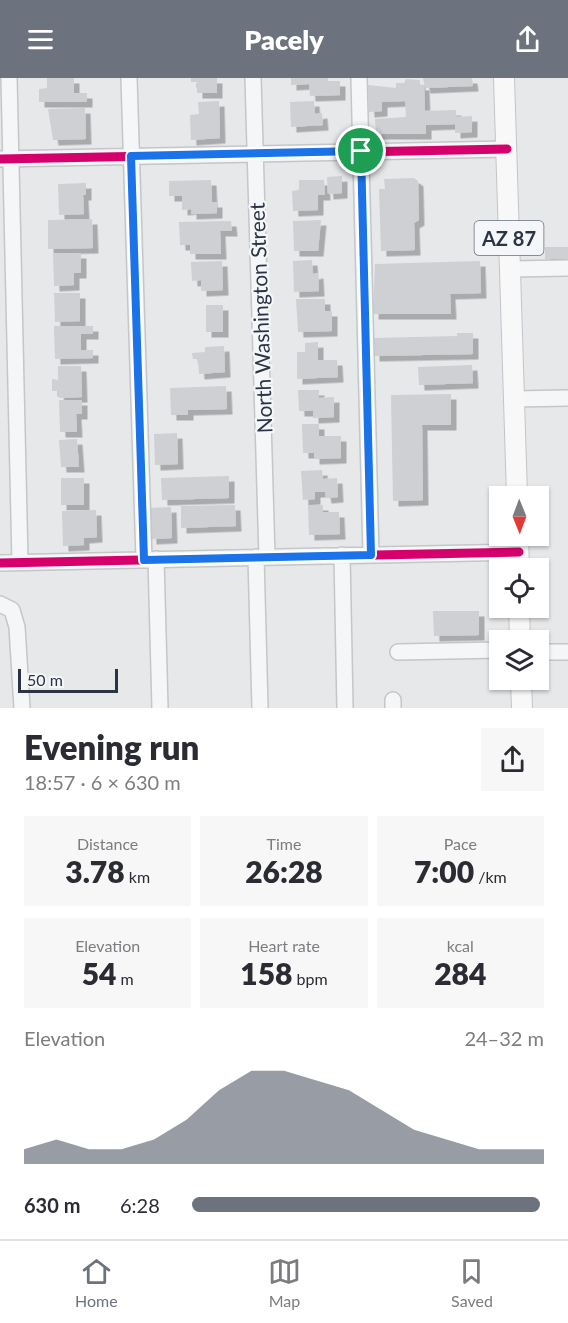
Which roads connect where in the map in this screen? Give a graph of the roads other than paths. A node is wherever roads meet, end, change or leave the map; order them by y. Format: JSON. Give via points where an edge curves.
{"nodes":[{"id":1,"x":9,"y":78,"type":"edge"},
{"id":2,"x":129,"y":78,"type":"edge"},
{"id":3,"x":253,"y":78,"type":"edge"},
{"id":4,"x":359,"y":78,"type":"edge"},
{"id":5,"x":504,"y":78,"type":"edge"},
{"id":6,"x":507,"y":149,"type":"junction"},
{"id":7,"x":361,"y":151,"type":"junction"},
{"id":8,"x":255,"y":153,"type":"junction"},
{"id":9,"x":131,"y":156,"type":"junction"},
{"id":10,"x":6,"y":159,"type":"edge"},
{"id":11,"x":510,"y":268,"type":"junction"},
{"id":12,"x":568,"y":268,"type":"edge"},
{"id":13,"x":568,"y":398,"type":"edge"},
{"id":14,"x":514,"y":399,"type":"junction"},
{"id":15,"x":517,"y":486,"type":"edge"},
{"id":16,"x":519,"y":552,"type":"edge"},
{"id":17,"x":342,"y":555,"type":"junction"},
{"id":18,"x":371,"y":555,"type":"junction"},
{"id":19,"x":261,"y":557,"type":"junction"},
{"id":20,"x":150,"y":560,"type":"junction"},
{"id":21,"x":20,"y":562,"type":"junction"},
{"id":22,"x":0,"y":563,"type":"edge"},
{"id":23,"x":0,"y":604,"type":"edge"},
{"id":24,"x":489,"y":650,"type":"edge"},
{"id":25,"x":568,"y":651,"type":"edge"},
{"id":26,"x":398,"y":652,"type":"dead end"},
{"id":27,"x":549,"y":652,"type":"edge"},
{"id":28,"x":521,"y":690,"type":"edge"},
{"id":29,"x":22,"y":708,"type":"edge"},
{"id":30,"x":160,"y":708,"type":"edge"},
{"id":31,"x":260,"y":708,"type":"edge"},
{"id":32,"x":345,"y":708,"type":"edge"},
{"id":33,"x":522,"y":708,"type":"edge"}],
"edges":[{"from":1,"to":10,"type":"street"},
{"from":2,"to":9,"type":"street"},
{"from":3,"to":8,"type":"street","name":"North Washington Street"},
{"from":4,"to":7,"type":"street"},
{"from":5,"to":6,"type":"main road","number":"AZ 87"},
{"from":6,"to":7,"type":"street"},
{"from":6,"to":11,"type":"main road","number":"AZ 87"},
{"from":7,"to":8,"type":"street"},
{"from":7,"to":18,"type":"street"},
{"from":8,"to":9,"type":"street"},
{"from":8,"to":19,"type":"street","name":"North Washington Street"},
{"from":9,"to":10,"type":"street"},
{"from":9,"to":20,"type":"street"},
{"from":10,"to":21,"type":"street"},
{"from":11,"to":12,"type":"street"},
{"from":11,"to":14,"type":"main road","number":"AZ 87"},
{"from":13,"to":14,"type":"street"},
{"from":14,"to":15,"type":"main road","number":"AZ 87"},
{"from":16,"to":18,"type":"street"},
{"from":17,"to":18,"type":"street"},
{"from":17,"to":19,"type":"street"},
{"from":17,"to":32,"type":"street"},
{"from":19,"to":20,"type":"street"},
{"from":19,"to":31,"type":"street","name":"North Washington Street"},
{"from":20,"to":21,"type":"street"},
{"from":20,"to":30,"type":"street"},
{"from":21,"to":22,"type":"street"},
{"from":23,"to":29,"type":"street","via":[[12,610],[17,627]]},
{"from":24,"to":26,"type":"street"},
{"from":25,"to":27,"type":"street"},
{"from":28,"to":33,"type":"main road"}]}
